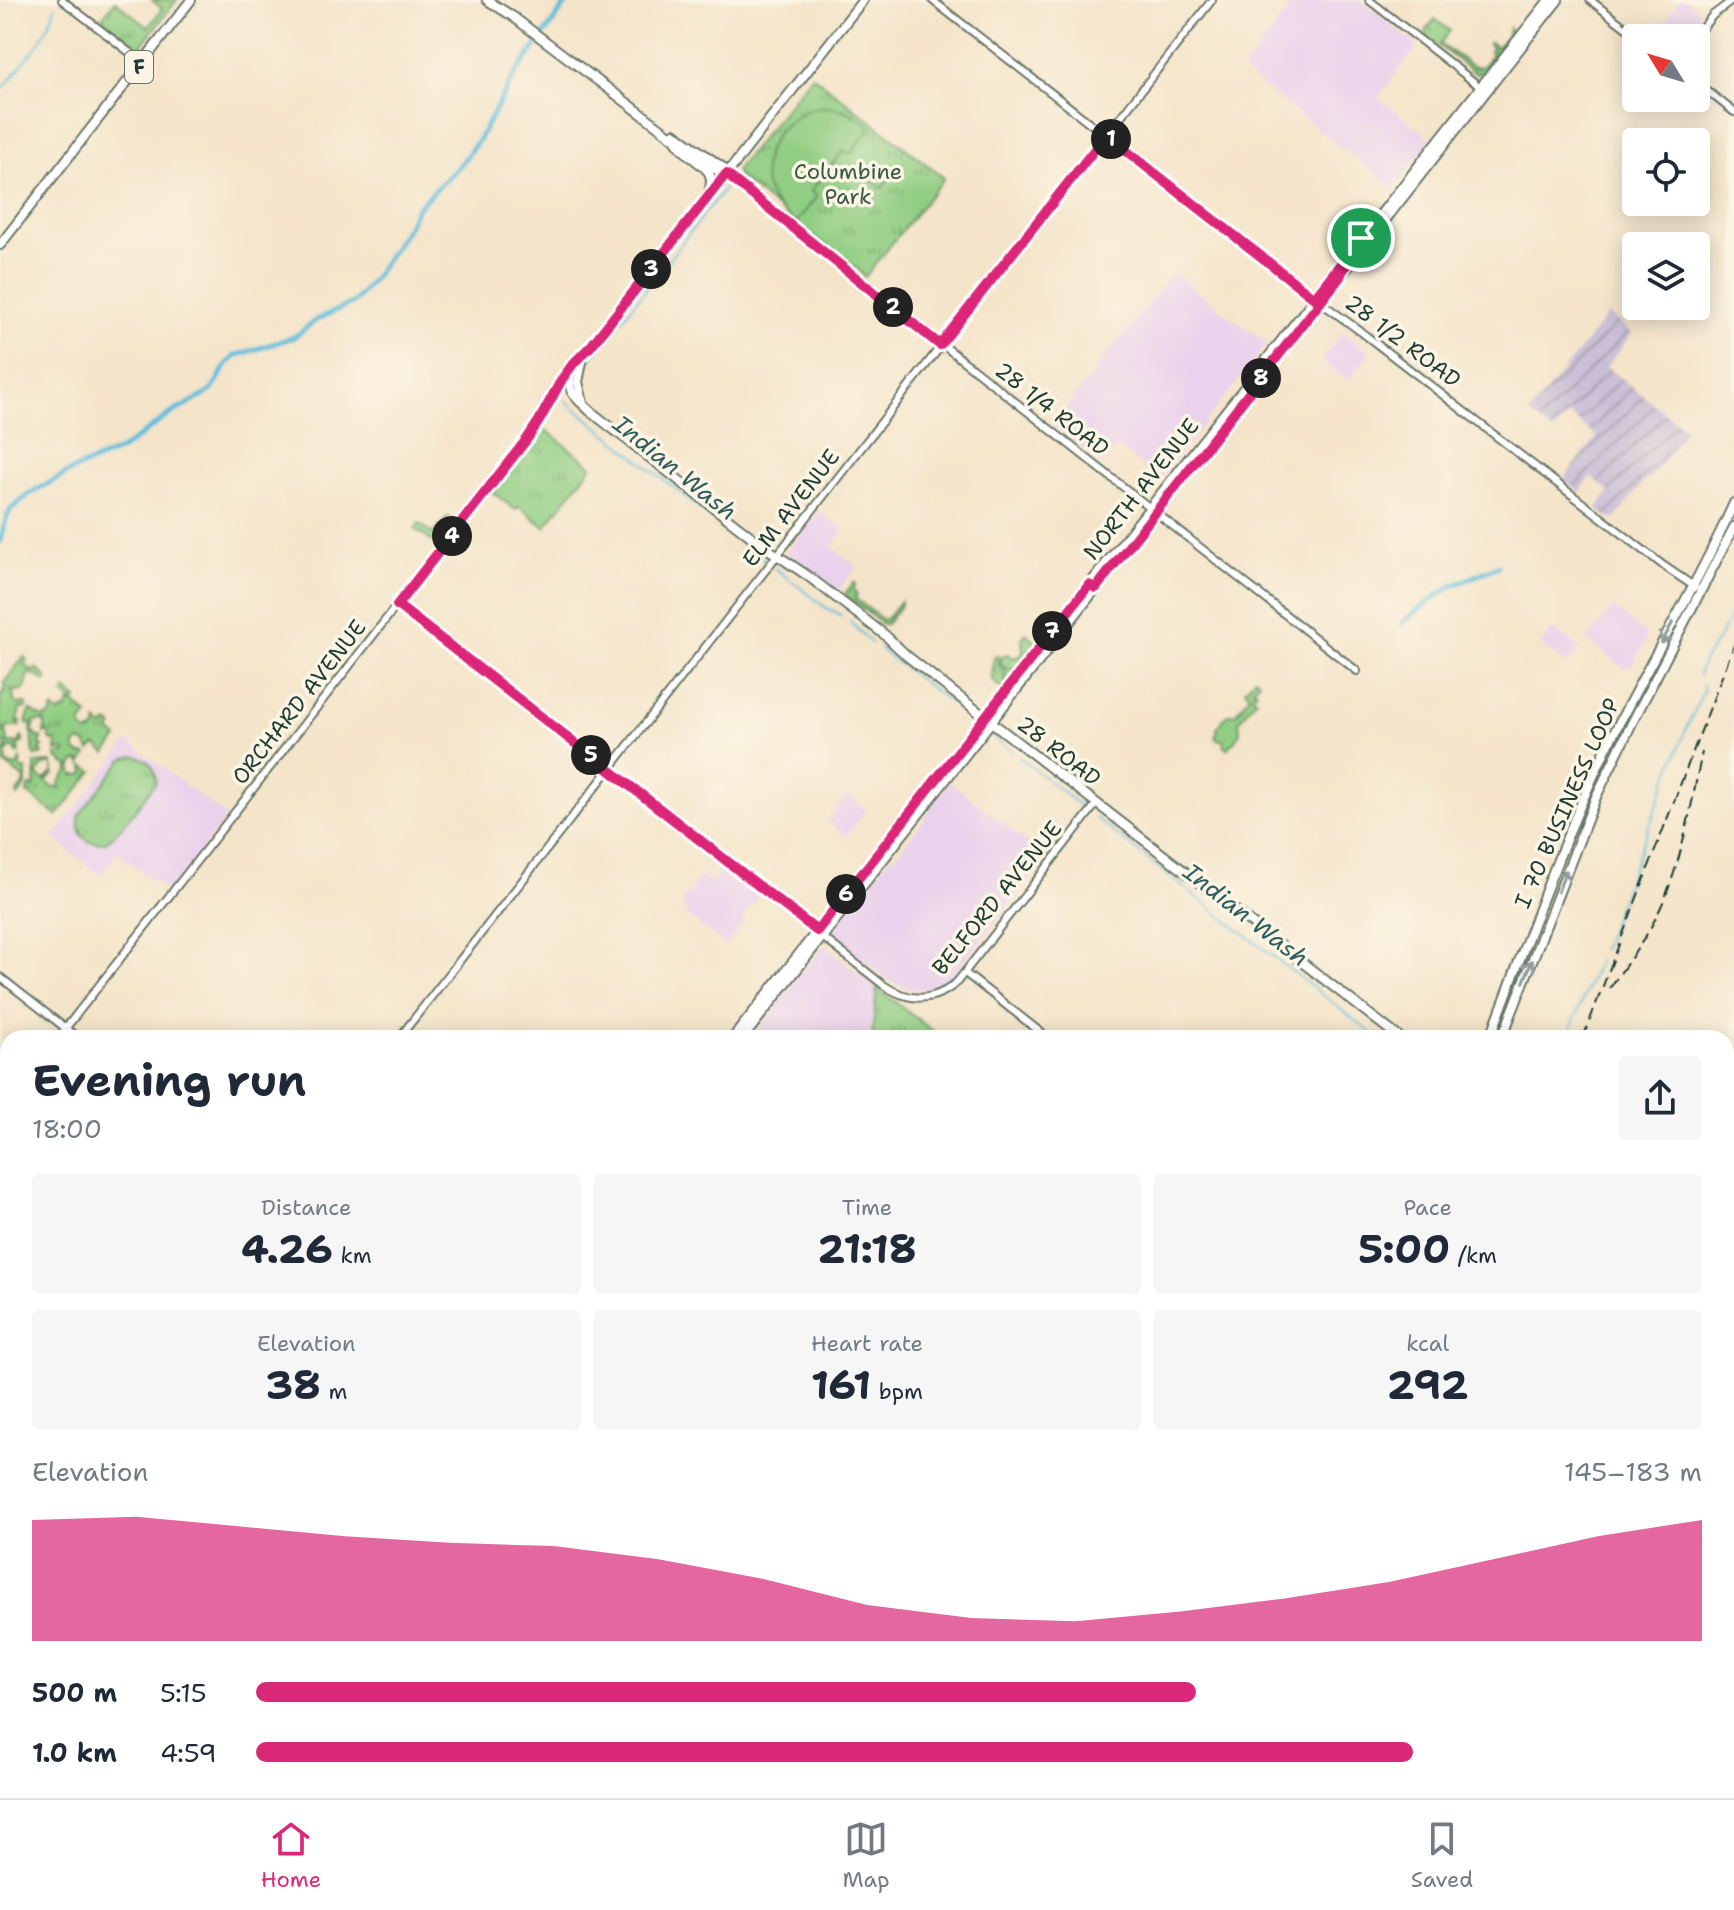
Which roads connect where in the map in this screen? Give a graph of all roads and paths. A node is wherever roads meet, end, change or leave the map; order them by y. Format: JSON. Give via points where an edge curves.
{"nodes":[{"id":1,"x":62,"y":0,"type":"edge"},
{"id":2,"x":191,"y":0,"type":"edge"},
{"id":3,"x":487,"y":0,"type":"edge"},
{"id":4,"x":863,"y":0,"type":"edge"},
{"id":5,"x":932,"y":0,"type":"edge"},
{"id":6,"x":1212,"y":0,"type":"edge"},
{"id":7,"x":1369,"y":0,"type":"edge"},
{"id":8,"x":1553,"y":0,"type":"edge"},
{"id":9,"x":1590,"y":0,"type":"edge"},
{"id":10,"x":1733,"y":0,"type":"edge"},
{"id":11,"x":1706,"y":24,"type":"edge"},
{"id":12,"x":1622,"y":25,"type":"edge"},
{"id":13,"x":142,"y":62,"type":"junction"},
{"id":14,"x":1484,"y":89,"type":"junction"},
{"id":15,"x":1710,"y":93,"type":"edge"},
{"id":16,"x":1734,"y":112,"type":"edge"},
{"id":17,"x":1456,"y":117,"type":"junction"},
{"id":18,"x":662,"y":128,"type":"junction"},
{"id":19,"x":1106,"y":135,"type":"junction"},
{"id":20,"x":675,"y":139,"type":"junction"},
{"id":21,"x":1445,"y":145,"type":"junction"},
{"id":22,"x":726,"y":174,"type":"junction"},
{"id":23,"x":1398,"y":192,"type":"junction"},
{"id":24,"x":705,"y":202,"type":"junction"},
{"id":25,"x":1400,"y":202,"type":"junction"},
{"id":26,"x":1363,"y":242,"type":"junction"},
{"id":27,"x":0,"y":245,"type":"edge"},
{"id":28,"x":1318,"y":300,"type":"junction"},
{"id":29,"x":940,"y":345,"type":"junction"},
{"id":30,"x":591,"y":346,"type":"junction"},
{"id":31,"x":1275,"y":354,"type":"junction"},
{"id":32,"x":581,"y":355,"type":"junction"},
{"id":33,"x":579,"y":373,"type":"junction"},
{"id":34,"x":570,"y":384,"type":"junction"},
{"id":35,"x":558,"y":386,"type":"junction"},
{"id":36,"x":584,"y":404,"type":"junction"},
{"id":37,"x":1234,"y":407,"type":"junction"},
{"id":38,"x":1194,"y":458,"type":"junction"},
{"id":39,"x":1734,"y":503,"type":"edge"},
{"id":40,"x":1152,"y":510,"type":"junction"},
{"id":41,"x":1734,"y":527,"type":"edge"},
{"id":42,"x":777,"y":556,"type":"junction"},
{"id":43,"x":1692,"y":585,"type":"junction"},
{"id":44,"x":1092,"y":587,"type":"junction"},
{"id":45,"x":1702,"y":590,"type":"junction"},
{"id":46,"x":397,"y":605,"type":"junction"},
{"id":47,"x":1048,"y":643,"type":"junction"},
{"id":48,"x":1357,"y":671,"type":"dead end"},
{"id":49,"x":988,"y":719,"type":"junction"},
{"id":50,"x":609,"y":769,"type":"junction"},
{"id":51,"x":944,"y":775,"type":"junction"},
{"id":52,"x":1590,"y":785,"type":"junction"},
{"id":53,"x":1599,"y":790,"type":"junction"},
{"id":54,"x":1097,"y":803,"type":"junction"},
{"id":55,"x":820,"y":934,"type":"junction"},
{"id":56,"x":1527,"y":941,"type":"junction"},
{"id":57,"x":1539,"y":943,"type":"junction"},
{"id":58,"x":965,"y":973,"type":"junction"},
{"id":59,"x":0,"y":977,"type":"edge"},
{"id":60,"x":755,"y":1010,"type":"junction"},
{"id":61,"x":65,"y":1028,"type":"junction"},
{"id":62,"x":68,"y":1030,"type":"edge"},
{"id":63,"x":405,"y":1030,"type":"edge"},
{"id":64,"x":739,"y":1030,"type":"edge"},
{"id":65,"x":743,"y":1030,"type":"edge"},
{"id":66,"x":748,"y":1030,"type":"edge"},
{"id":67,"x":1038,"y":1030,"type":"edge"},
{"id":68,"x":1390,"y":1030,"type":"edge"},
{"id":69,"x":1493,"y":1030,"type":"edge"},
{"id":70,"x":1505,"y":1030,"type":"edge"}],
"edges":[{"from":1,"to":13,"type":"street"},
{"from":2,"to":13,"type":"main road","number":"F"},
{"from":3,"to":18,"type":"main road","name":"28 1/4 ROAD"},
{"from":4,"to":22,"type":"main road","name":"ORCHARD AVENUE"},
{"from":5,"to":19,"type":"street","name":"28 1/2 ROAD"},
{"from":6,"to":19,"type":"street","name":"ELM AVENUE"},
{"from":7,"to":14,"type":"street"},
{"from":8,"to":14,"type":"main road","name":"NORTH AVENUE"},
{"from":8,"to":14,"type":"main road","name":"NORTH AVENUE"},
{"from":9,"to":12,"type":"street"},
{"from":10,"to":11,"type":"street"},
{"from":13,"to":27,"type":"main road","number":"F"},
{"from":14,"to":17,"type":"main road","name":"NORTH AVENUE"},
{"from":14,"to":21,"type":"main road","name":"NORTH AVENUE"},
{"from":15,"to":16,"type":"street"},
{"from":17,"to":21,"type":"main road"},
{"from":17,"to":23,"type":"main road","name":"NORTH AVENUE"},
{"from":18,"to":20,"type":"main road","name":"28 1/4 ROAD"},
{"from":18,"to":22,"type":"main road","name":"28 1/4 ROAD"},
{"from":19,"to":28,"type":"street","name":"28 1/2 ROAD"},
{"from":19,"to":29,"type":"street","name":"ELM AVENUE"},
{"from":20,"to":22,"type":"street","name":"28 1/4 ROAD"},
{"from":20,"to":24,"type":"main road","via":[[710,173]]},
{"from":21,"to":25,"type":"main road","name":"NORTH AVENUE"},
{"from":22,"to":24,"type":"main road","name":"ORCHARD AVENUE"},
{"from":22,"to":29,"type":"street","name":"28 1/4 ROAD"},
{"from":23,"to":25,"type":"main road"},
{"from":23,"to":26,"type":"main road","name":"NORTH AVENUE"},
{"from":24,"to":30,"type":"main road","name":"ORCHARD AVENUE"},
{"from":25,"to":26,"type":"main road","name":"NORTH AVENUE"},
{"from":26,"to":28,"type":"main road","name":"NORTH AVENUE"},
{"from":26,"to":28,"type":"main road","name":"NORTH AVENUE"},
{"from":28,"to":31,"type":"main road","name":"NORTH AVENUE"},
{"from":28,"to":31,"type":"main road","name":"NORTH AVENUE"},
{"from":28,"to":43,"type":"street","name":"28 1/2 ROAD"},
{"from":29,"to":40,"type":"street","name":"28 1/4 ROAD"},
{"from":29,"to":42,"type":"street","name":"ELM AVENUE"},
{"from":30,"to":32,"type":"main road","name":"ORCHARD AVENUE"},
{"from":30,"to":33,"type":"main road","name":"ORCHARD AVENUE"},
{"from":31,"to":37,"type":"main road","name":"NORTH AVENUE"},
{"from":31,"to":37,"type":"main road","name":"NORTH AVENUE","via":[[1254,388]]},
{"from":32,"to":34,"type":"main road"},
{"from":32,"to":35,"type":"street","name":"ORCHARD AVENUE"},
{"from":33,"to":34,"type":"street","name":"ORCHARD AVENUE"},
{"from":33,"to":36,"type":"main road"},
{"from":34,"to":35,"type":"street"},
{"from":34,"to":36,"type":"main road","name":"28 ROAD"},
{"from":35,"to":46,"type":"street","name":"ORCHARD AVENUE","via":[[531,433]]},
{"from":36,"to":42,"type":"main road","name":"28 ROAD"},
{"from":37,"to":38,"type":"main road","name":"NORTH AVENUE"},
{"from":37,"to":38,"type":"main road","name":"NORTH AVENUE","via":[[1213,426]]},
{"from":38,"to":40,"type":"main road","name":"NORTH AVENUE"},
{"from":38,"to":40,"type":"main road","name":"NORTH AVENUE","via":[[1175,488]]},
{"from":39,"to":43,"type":"main road","name":"I 70 BUSINESS LOOP"},
{"from":40,"to":44,"type":"main road","name":"NORTH AVENUE"},
{"from":40,"to":48,"type":"street","name":"28 1/4 ROAD"},
{"from":41,"to":45,"type":"main road","name":"I 70 BUSINESS LOOP"},
{"from":42,"to":49,"type":"main road","name":"28 ROAD"},
{"from":42,"to":50,"type":"street","name":"ELM AVENUE"},
{"from":43,"to":45,"type":"street","name":"28 1/2 ROAD"},
{"from":43,"to":52,"type":"main road","name":"I 70 BUSINESS LOOP","one_way":true},
{"from":44,"to":47,"type":"main road","name":"NORTH AVENUE"},
{"from":44,"to":47,"type":"main road","name":"NORTH AVENUE"},
{"from":45,"to":53,"type":"main road","name":"I 70 BUSINESS LOOP"},
{"from":46,"to":50,"type":"street"},
{"from":46,"to":61,"type":"street","name":"ORCHARD AVENUE"},
{"from":47,"to":49,"type":"main road","name":"NORTH AVENUE"},
{"from":47,"to":49,"type":"main road","name":"NORTH AVENUE","via":[[1026,678]]},
{"from":49,"to":51,"type":"main road","name":"NORTH AVENUE"},
{"from":49,"to":51,"type":"main road","name":"NORTH AVENUE","via":[[964,743]]},
{"from":49,"to":54,"type":"main road","name":"28 ROAD"},
{"from":50,"to":55,"type":"street"},
{"from":50,"to":63,"type":"street","name":"ELM AVENUE"},
{"from":51,"to":55,"type":"main road","name":"NORTH AVENUE"},
{"from":51,"to":55,"type":"main road","name":"NORTH AVENUE","via":[[924,808]]},
{"from":52,"to":53,"type":"main road"},
{"from":52,"to":56,"type":"main road","name":"I 70 BUSINESS LOOP"},
{"from":57,"to":53,"type":"main road","name":"I 70 BUSINESS LOOP","one_way":true},
{"from":54,"to":58,"type":"street","name":"BELFORD AVENUE"},
{"from":54,"to":68,"type":"main road","name":"28 ROAD"},
{"from":55,"to":58,"type":"street","name":"BELFORD AVENUE","via":[[901,995],[927,998],[953,986]]},
{"from":55,"to":60,"type":"main road","name":"NORTH AVENUE"},
{"from":55,"to":66,"type":"main road","name":"NORTH AVENUE"},
{"from":56,"to":57,"type":"main road"},
{"from":56,"to":69,"type":"main road","name":"I 70 BUSINESS LOOP"},
{"from":70,"to":57,"type":"main road","name":"I 70 BUSINESS LOOP","one_way":true},
{"from":58,"to":67,"type":"street"},
{"from":59,"to":61,"type":"street"},
{"from":60,"to":64,"type":"main road","name":"NORTH AVENUE"},
{"from":60,"to":65,"type":"main road"},
{"from":61,"to":62,"type":"street"}]}
